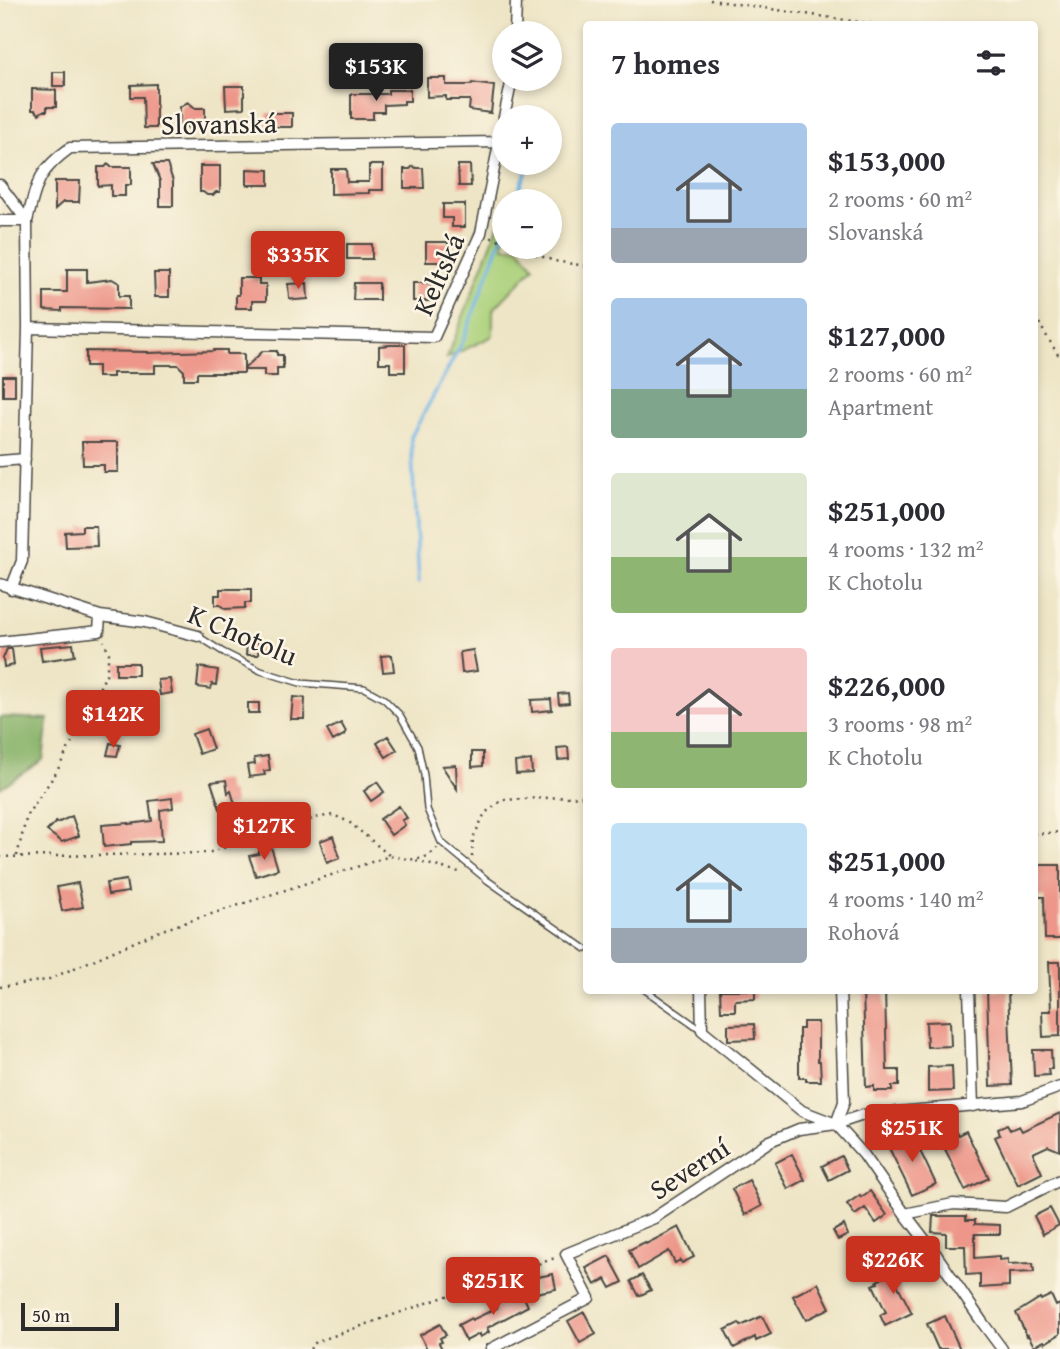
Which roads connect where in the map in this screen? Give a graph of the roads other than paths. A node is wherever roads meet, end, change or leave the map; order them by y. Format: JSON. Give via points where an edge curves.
{"nodes":[{"id":1,"x":516,"y":0,"type":"edge"},
{"id":2,"x":515,"y":21,"type":"edge"},
{"id":3,"x":492,"y":142,"type":"edge"},
{"id":4,"x":493,"y":175,"type":"edge"},
{"id":5,"x":0,"y":185,"type":"edge"},
{"id":6,"x":0,"y":221,"type":"edge"},
{"id":7,"x":27,"y":221,"type":"junction"},
{"id":8,"x":28,"y":328,"type":"junction"},
{"id":9,"x":25,"y":460,"type":"junction"},
{"id":10,"x":0,"y":461,"type":"edge"},
{"id":11,"x":0,"y":584,"type":"edge"},
{"id":12,"x":11,"y":589,"type":"junction"},
{"id":13,"x":100,"y":616,"type":"junction"},
{"id":14,"x":198,"y":636,"type":"joint"},
{"id":15,"x":0,"y":642,"type":"edge"},
{"id":16,"x":583,"y":947,"type":"edge"},
{"id":17,"x":651,"y":994,"type":"edge"},
{"id":18,"x":701,"y":994,"type":"edge"},
{"id":19,"x":840,"y":994,"type":"edge"},
{"id":20,"x":969,"y":994,"type":"edge"},
{"id":21,"x":702,"y":1030,"type":"junction"},
{"id":22,"x":1060,"y":1087,"type":"edge"},
{"id":23,"x":973,"y":1106,"type":"junction"},
{"id":24,"x":836,"y":1124,"type":"junction"},
{"id":25,"x":1060,"y":1180,"type":"edge"},
{"id":26,"x":905,"y":1214,"type":"junction"},
{"id":27,"x":491,"y":1349,"type":"edge"},
{"id":28,"x":1002,"y":1349,"type":"edge"}],
"edges":[{"from":1,"to":2,"type":"street"},
{"from":3,"to":7,"type":"street","name":"Slovanská","via":[[70,148],[38,179]]},
{"from":4,"to":8,"type":"street","name":"Keltská","via":[[481,233],[434,337]]},
{"from":5,"to":7,"type":"street"},
{"from":6,"to":7,"type":"street"},
{"from":7,"to":8,"type":"street","name":"Slovanská"},
{"from":8,"to":9,"type":"street","name":"Slovanská"},
{"from":9,"to":10,"type":"street"},
{"from":9,"to":12,"type":"street","name":"Slovanská","via":[[22,561]]},
{"from":11,"to":12,"type":"street","name":"K Chotolu"},
{"from":12,"to":13,"type":"street","name":"K Chotolu"},
{"from":13,"to":14,"type":"street","name":"K Chotolu"},
{"from":13,"to":15,"type":"street","via":[[99,631]]},
{"from":14,"to":16,"type":"lane","name":"K Chotolu","via":[[274,675],[300,683],[364,688],[384,699],[400,715],[418,747],[427,809],[441,842]]},
{"from":17,"to":21,"type":"lane"},
{"from":18,"to":21,"type":"street"},
{"from":19,"to":24,"type":"street","via":[[844,1102]]},
{"from":20,"to":23,"type":"street"},
{"from":21,"to":24,"type":"street","via":[[802,1111]]},
{"from":22,"to":23,"type":"street","name":"Severní","via":[[1022,1101]]},
{"from":23,"to":24,"type":"street","name":"Severní","via":[[863,1115]]},
{"from":24,"to":26,"type":"street"},
{"from":24,"to":27,"type":"street","name":"Severní","via":[[799,1129],[770,1141],[654,1218],[566,1254],[589,1298]]},
{"from":25,"to":26,"type":"street","via":[[1006,1207],[953,1204]]},
{"from":26,"to":28,"type":"street"}]}
